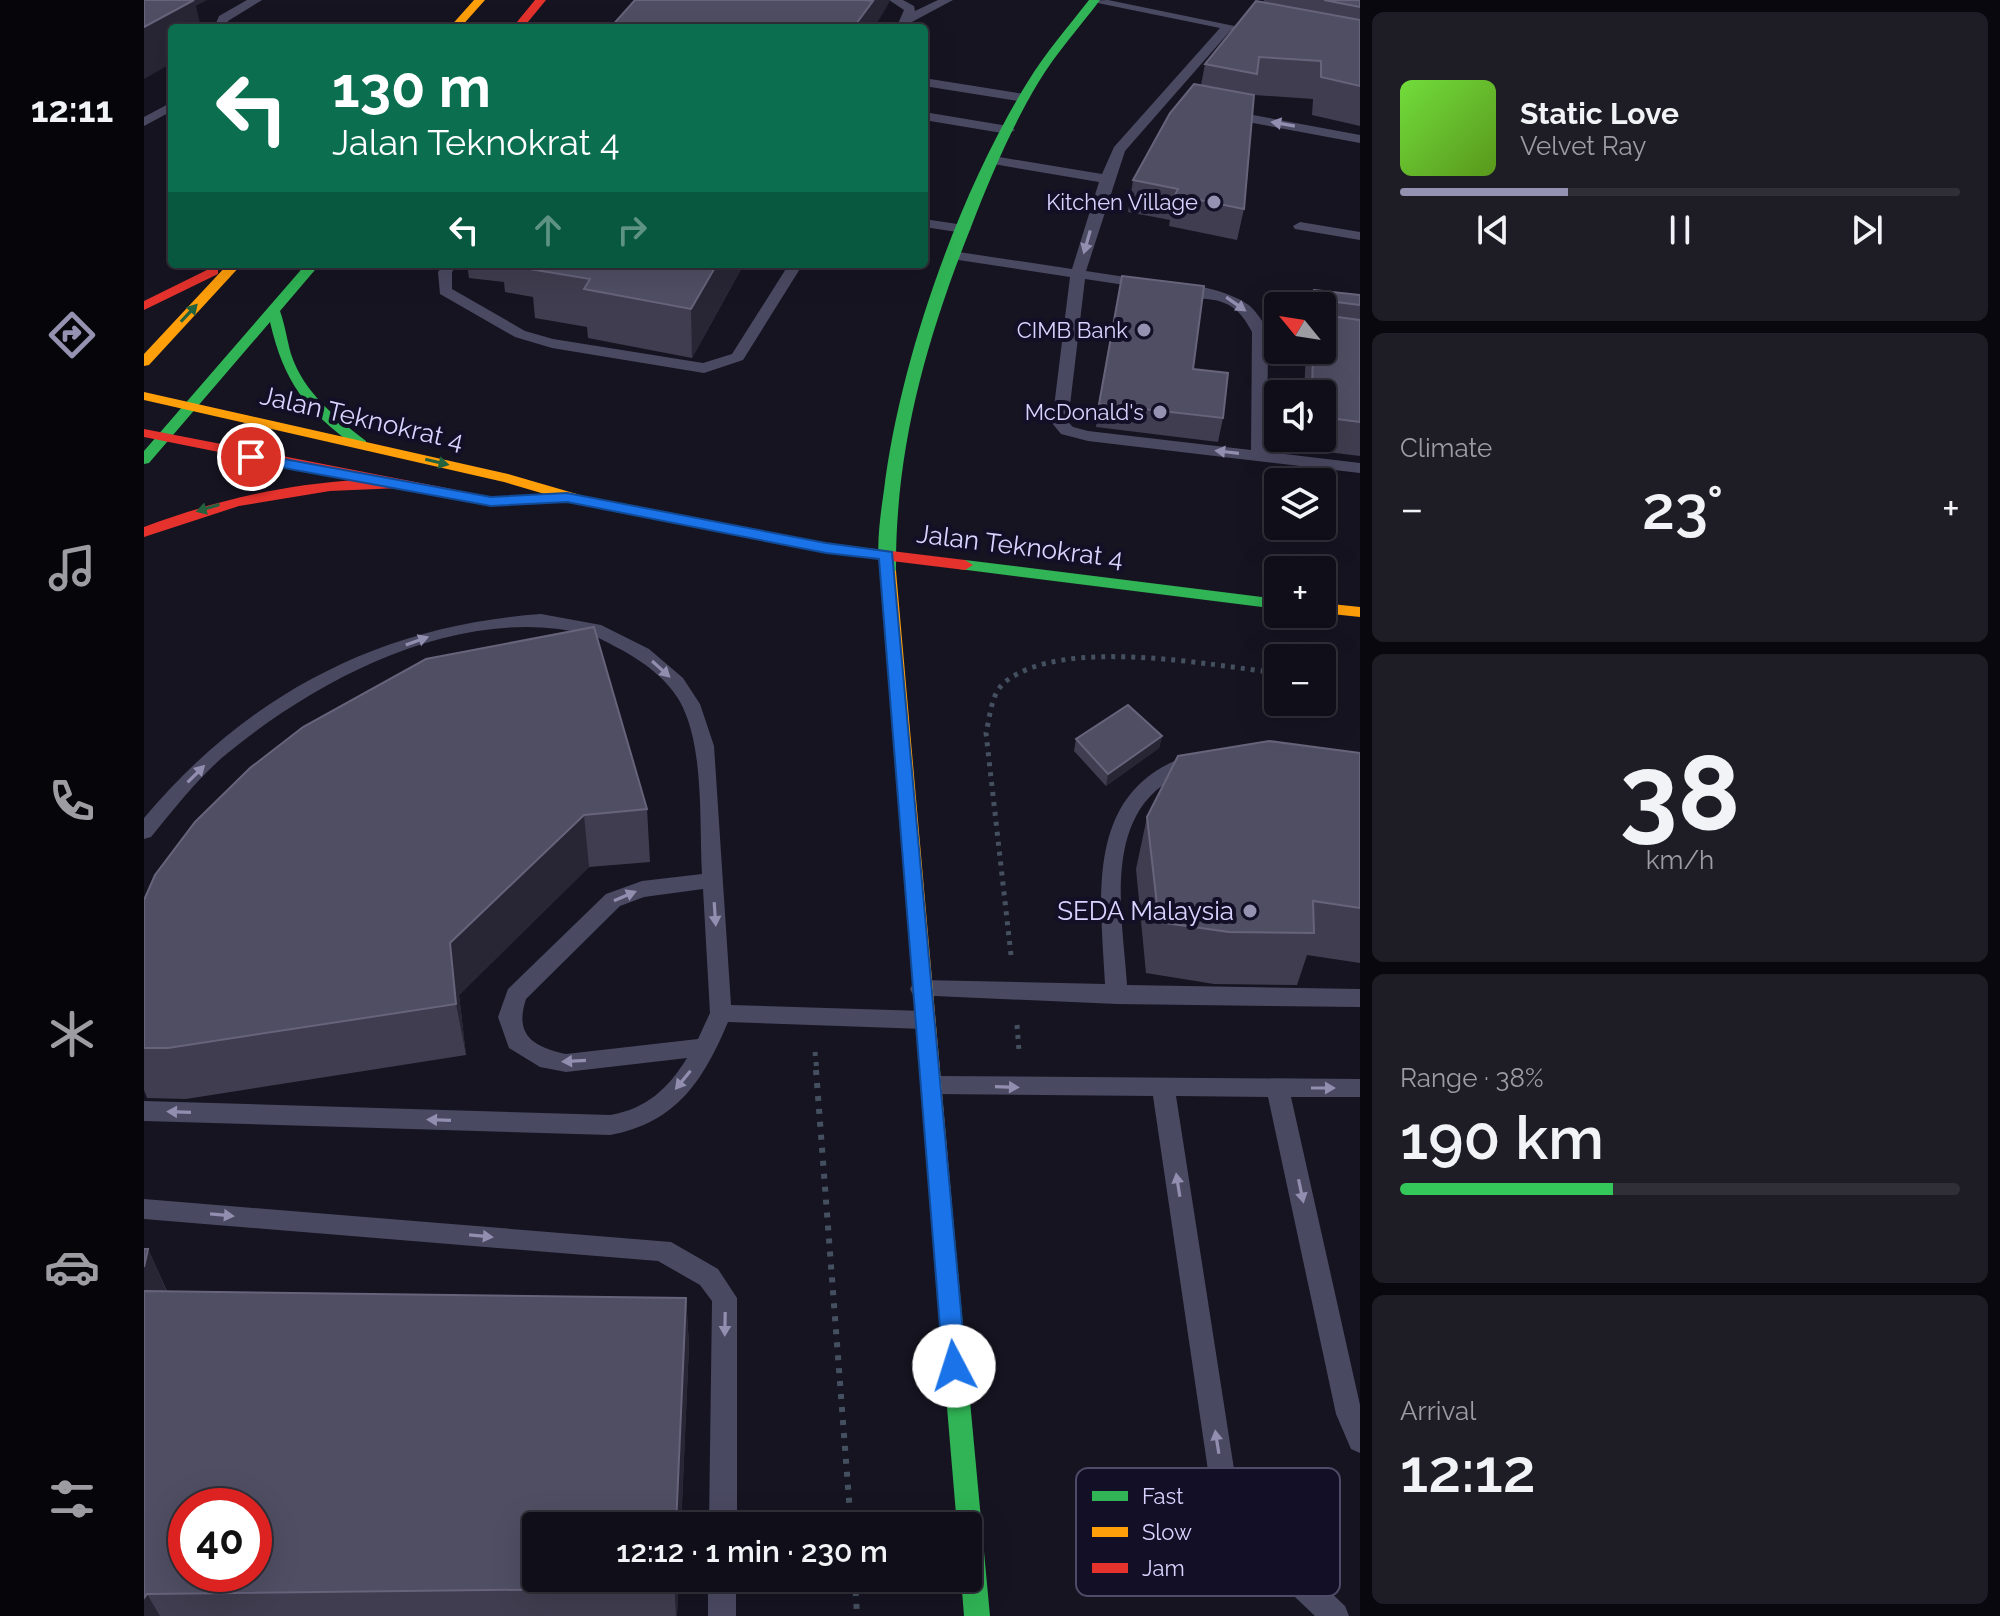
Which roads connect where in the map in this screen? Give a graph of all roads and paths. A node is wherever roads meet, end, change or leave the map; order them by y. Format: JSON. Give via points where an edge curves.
{"nodes":[{"id":1,"x":256,"y":0,"type":"edge"},
{"id":2,"x":480,"y":0,"type":"edge"},
{"id":3,"x":541,"y":0,"type":"edge"},
{"id":4,"x":895,"y":0,"type":"edge"},
{"id":5,"x":947,"y":0,"type":"edge"},
{"id":6,"x":1094,"y":1,"type":"edge"},
{"id":7,"x":221,"y":24,"type":"edge"},
{"id":8,"x":458,"y":24,"type":"edge"},
{"id":9,"x":520,"y":24,"type":"edge"},
{"id":10,"x":904,"y":24,"type":"edge"},
{"id":11,"x":1228,"y":26,"type":"junction"},
{"id":12,"x":1257,"y":32,"type":"edge"},
{"id":13,"x":928,"y":83,"type":"edge"},
{"id":14,"x":1024,"y":98,"type":"junction"},
{"id":15,"x":168,"y":108,"type":"edge"},
{"id":16,"x":1206,"y":110,"type":"edge"},
{"id":17,"x":928,"y":117,"type":"edge"},
{"id":18,"x":144,"y":122,"type":"edge"},
{"id":19,"x":1008,"y":130,"type":"junction"},
{"id":20,"x":1360,"y":139,"type":"edge"},
{"id":21,"x":993,"y":160,"type":"junction"},
{"id":22,"x":1107,"y":179,"type":"junction"},
{"id":23,"x":928,"y":224,"type":"edge"},
{"id":24,"x":1300,"y":226,"type":"dead end"},
{"id":25,"x":964,"y":229,"type":"junction"},
{"id":26,"x":1360,"y":236,"type":"edge"},
{"id":27,"x":952,"y":255,"type":"junction"},
{"id":28,"x":217,"y":268,"type":"edge"},
{"id":29,"x":231,"y":268,"type":"edge"},
{"id":30,"x":310,"y":268,"type":"edge"},
{"id":31,"x":448,"y":268,"type":"edge"},
{"id":32,"x":794,"y":268,"type":"edge"},
{"id":33,"x":1078,"y":274,"type":"junction"},
{"id":34,"x":144,"y":306,"type":"edge"},
{"id":35,"x":273,"y":310,"type":"junction"},
{"id":36,"x":1260,"y":332,"type":"junction"},
{"id":37,"x":1264,"y":333,"type":"edge"},
{"id":38,"x":144,"y":362,"type":"edge"},
{"id":39,"x":144,"y":396,"type":"edge"},
{"id":40,"x":190,"y":406,"type":"junction"},
{"id":41,"x":144,"y":433,"type":"edge"},
{"id":42,"x":163,"y":438,"type":"junction"},
{"id":43,"x":361,"y":444,"type":"junction"},
{"id":44,"x":1259,"y":456,"type":"junction"},
{"id":45,"x":144,"y":460,"type":"edge"},
{"id":46,"x":1360,"y":468,"type":"edge"},
{"id":47,"x":395,"y":485,"type":"junction"},
{"id":48,"x":567,"y":498,"type":"junction"},
{"id":49,"x":522,"y":500,"type":"dead end"},
{"id":50,"x":491,"y":501,"type":"dead end"},
{"id":51,"x":144,"y":532,"type":"edge"},
{"id":52,"x":887,"y":555,"type":"junction"},
{"id":53,"x":1264,"y":602,"type":"edge"},
{"id":54,"x":1336,"y":609,"type":"edge"},
{"id":55,"x":1360,"y":612,"type":"edge"},
{"id":56,"x":1264,"y":672,"type":"edge"},
{"id":57,"x":1215,"y":759,"type":"edge"},
{"id":58,"x":144,"y":832,"type":"edge"},
{"id":59,"x":713,"y":880,"type":"junction"},
{"id":60,"x":921,"y":989,"type":"junction"},
{"id":61,"x":1015,"y":993,"type":"junction"},
{"id":62,"x":1117,"y":995,"type":"junction"},
{"id":63,"x":1360,"y":998,"type":"edge"},
{"id":64,"x":721,"y":1013,"type":"junction"},
{"id":65,"x":812,"y":1015,"type":"junction"},
{"id":66,"x":924,"y":1020,"type":"junction"},
{"id":67,"x":708,"y":1047,"type":"junction"},
{"id":68,"x":929,"y":1085,"type":"junction"},
{"id":69,"x":1163,"y":1087,"type":"junction"},
{"id":70,"x":1022,"y":1088,"type":"junction"},
{"id":71,"x":1278,"y":1088,"type":"junction"},
{"id":72,"x":1360,"y":1088,"type":"edge"},
{"id":73,"x":144,"y":1111,"type":"edge"},
{"id":74,"x":144,"y":1209,"type":"edge"},
{"id":75,"x":1360,"y":1440,"type":"edge"},
{"id":76,"x":1221,"y":1468,"type":"edge"},
{"id":77,"x":723,"y":1512,"type":"edge"},
{"id":78,"x":850,"y":1512,"type":"edge"},
{"id":79,"x":722,"y":1592,"type":"edge"},
{"id":80,"x":856,"y":1592,"type":"edge"},
{"id":81,"x":1314,"y":1596,"type":"edge"},
{"id":82,"x":722,"y":1616,"type":"edge"},
{"id":83,"x":857,"y":1616,"type":"edge"},
{"id":84,"x":977,"y":1616,"type":"edge"},
{"id":85,"x":1335,"y":1616,"type":"edge"}],
"edges":[{"from":1,"to":7,"type":"lane"},
{"from":2,"to":8,"type":"street"},
{"from":3,"to":9,"type":"street"},
{"from":4,"to":10,"type":"lane","via":[[910,9]]},
{"from":5,"to":10,"type":"lane"},
{"from":6,"to":11,"type":"lane"},
{"from":6,"to":14,"type":"street"},
{"from":11,"to":12,"type":"lane"},
{"from":11,"to":22,"type":"lane","via":[[1169,103],[1119,150]]},
{"from":13,"to":14,"type":"lane"},
{"from":14,"to":19,"type":"street"},
{"from":15,"to":18,"type":"lane"},
{"from":20,"to":16,"type":"lane","one_way":true},
{"from":17,"to":19,"type":"lane"},
{"from":19,"to":21,"type":"street"},
{"from":21,"to":22,"type":"lane"},
{"from":21,"to":25,"type":"street"},
{"from":22,"to":33,"type":"lane","one_way":true},
{"from":23,"to":25,"type":"lane"},
{"from":24,"to":26,"type":"lane"},
{"from":25,"to":27,"type":"street"},
{"from":27,"to":33,"type":"lane"},
{"from":27,"to":52,"type":"street","via":[[904,411]]},
{"from":28,"to":34,"type":"street"},
{"from":38,"to":29,"type":"street","one_way":true},
{"from":30,"to":35,"type":"street"},
{"from":31,"to":32,"type":"lane","via":[[445,291],[520,334],[704,368],[738,357]]},
{"from":33,"to":36,"type":"lane","one_way":true,"via":[[1229,297],[1254,317]]},
{"from":44,"to":33,"type":"lane","one_way":true,"via":[[1067,431],[1060,423]]},
{"from":35,"to":40,"type":"street"},
{"from":35,"to":43,"type":"street","via":[[297,384],[328,419]]},
{"from":36,"to":37,"type":"lane"},
{"from":36,"to":44,"type":"lane"},
{"from":39,"to":40,"type":"street","name":"Jalan Teknokrat 4"},
{"from":40,"to":42,"type":"street"},
{"from":40,"to":43,"type":"street","name":"Jalan Teknokrat 4"},
{"from":41,"to":42,"type":"street","name":"Jalan Teknokrat 4"},
{"from":42,"to":45,"type":"street"},
{"from":42,"to":47,"type":"street","name":"Jalan Teknokrat 4"},
{"from":43,"to":48,"type":"street","name":"Jalan Teknokrat 4","one_way":true,"via":[[508,478]]},
{"from":44,"to":46,"type":"lane"},
{"from":47,"to":50,"type":"street","name":"Jalan Teknokrat 4"},
{"from":47,"to":51,"type":"street","one_way":true,"via":[[304,485],[202,509]]},
{"from":48,"to":49,"type":"street","name":"Jalan Teknokrat 4"},
{"from":48,"to":52,"type":"street","name":"Jalan Teknokrat 4"},
{"from":52,"to":53,"type":"street","name":"Jalan Teknokrat 4"},
{"from":52,"to":60,"type":"street"},
{"from":54,"to":55,"type":"street"},
{"from":56,"to":61,"type":"path","via":[[1095,656],[1059,659],[1004,682],[992,703],[986,733]]},
{"from":57,"to":62,"type":"lane","via":[[1171,768],[1139,792],[1115,834],[1111,863]]},
{"from":58,"to":59,"type":"lane","one_way":true,"via":[[222,747],[303,693],[368,659],[430,636],[550,619],[626,641],[664,670],[695,707],[704,746]]},
{"from":59,"to":64,"type":"lane","one_way":true},
{"from":67,"to":59,"type":"lane","one_way":true,"via":[[566,1063],[540,1058],[517,1042],[509,1017],[516,995],[613,900],[642,889]]},
{"from":60,"to":61,"type":"lane"},
{"from":60,"to":66,"type":"street"},
{"from":61,"to":62,"type":"lane"},
{"from":61,"to":70,"type":"path"},
{"from":62,"to":63,"type":"lane"},
{"from":64,"to":65,"type":"lane"},
{"from":64,"to":67,"type":"lane"},
{"from":65,"to":66,"type":"lane"},
{"from":65,"to":78,"type":"path"},
{"from":66,"to":68,"type":"street"},
{"from":67,"to":73,"type":"lane","one_way":true,"via":[[666,1100],[641,1118],[610,1125]]},
{"from":68,"to":70,"type":"lane","one_way":true},
{"from":68,"to":84,"type":"street"},
{"from":69,"to":70,"type":"lane"},
{"from":69,"to":71,"type":"lane"},
{"from":76,"to":69,"type":"lane","one_way":true},
{"from":71,"to":72,"type":"lane","one_way":true},
{"from":71,"to":75,"type":"lane","one_way":true,"via":[[1349,1414]]},
{"from":74,"to":77,"type":"lane","one_way":true,"via":[[662,1250],[709,1277],[725,1298]]},
{"from":79,"to":82,"type":"lane"},
{"from":80,"to":83,"type":"path"},
{"from":85,"to":81,"type":"lane","one_way":true}]}
